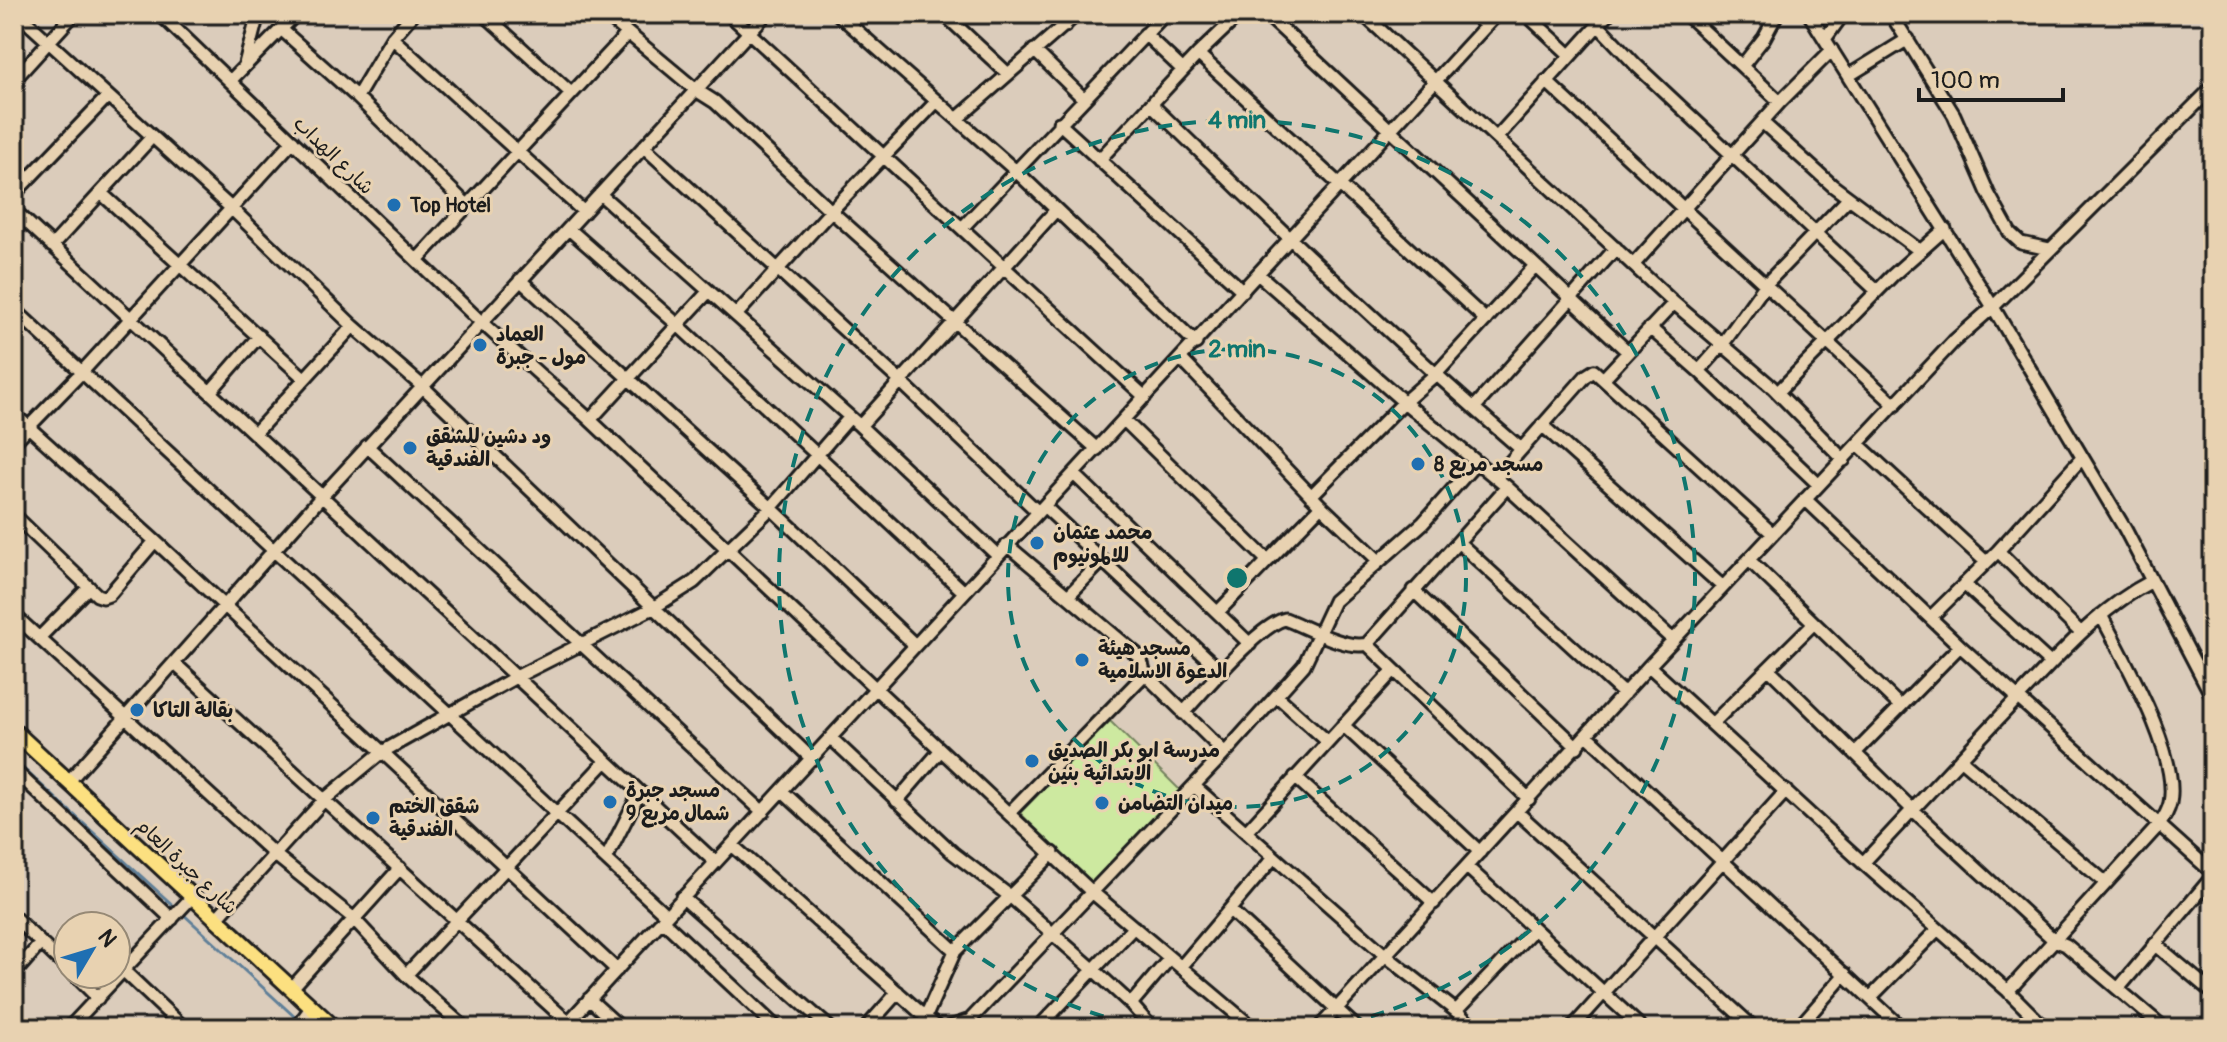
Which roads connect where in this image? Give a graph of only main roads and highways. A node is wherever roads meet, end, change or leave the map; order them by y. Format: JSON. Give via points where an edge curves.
{"nodes":[{"id":1,"x":14,"y":731,"type":"edge"},
{"id":2,"x":334,"y":1028,"type":"edge"}],
"edges":[{"from":1,"to":2,"type":"main road","name":"شارع جبرة العام"}]}
